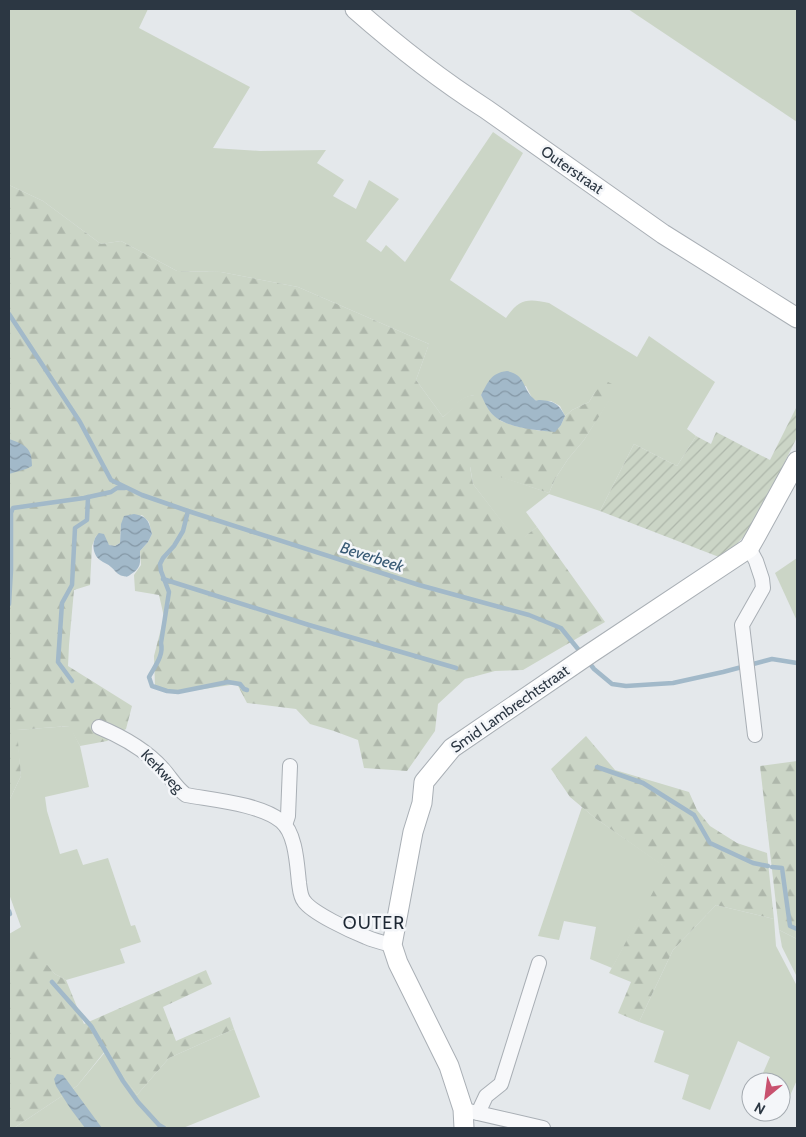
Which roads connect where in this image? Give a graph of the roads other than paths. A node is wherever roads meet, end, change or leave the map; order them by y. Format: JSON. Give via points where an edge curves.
{"nodes":[{"id":1,"x":355,"y":9,"type":"edge"},
{"id":2,"x":797,"y":318,"type":"edge"},
{"id":3,"x":797,"y":460,"type":"edge"},
{"id":4,"x":749,"y":548,"type":"junction"},
{"id":5,"x":99,"y":727,"type":"dead end"},
{"id":6,"x":755,"y":735,"type":"dead end"},
{"id":7,"x":290,"y":766,"type":"dead end"},
{"id":8,"x":285,"y":825,"type":"junction"},
{"id":9,"x":392,"y":945,"type":"junction"},
{"id":10,"x":539,"y":963,"type":"dead end"},
{"id":11,"x":471,"y":1111,"type":"junction"},
{"id":12,"x":464,"y":1128,"type":"edge"},
{"id":13,"x":543,"y":1128,"type":"edge"}],
"edges":[{"from":1,"to":2,"type":"street","name":"Outerstraat","via":[[462,94],[663,234]]},
{"from":3,"to":4,"type":"street","name":"Smid Lambrechtstraat"},
{"from":4,"to":6,"type":"street","via":[[763,588],[742,625]]},
{"from":4,"to":9,"type":"street","name":"Smid Lambrechtstraat","via":[[452,748],[424,782]]},
{"from":5,"to":8,"type":"street","name":"Kerkweg","via":[[140,748],[186,795],[252,807]]},
{"from":7,"to":8,"type":"street"},
{"from":8,"to":9,"type":"street","via":[[294,846],[302,899],[321,916],[367,938]]},
{"from":9,"to":11,"type":"street"},
{"from":10,"to":11,"type":"street","via":[[502,1084]]},
{"from":11,"to":12,"type":"street"},
{"from":11,"to":13,"type":"street"}]}
